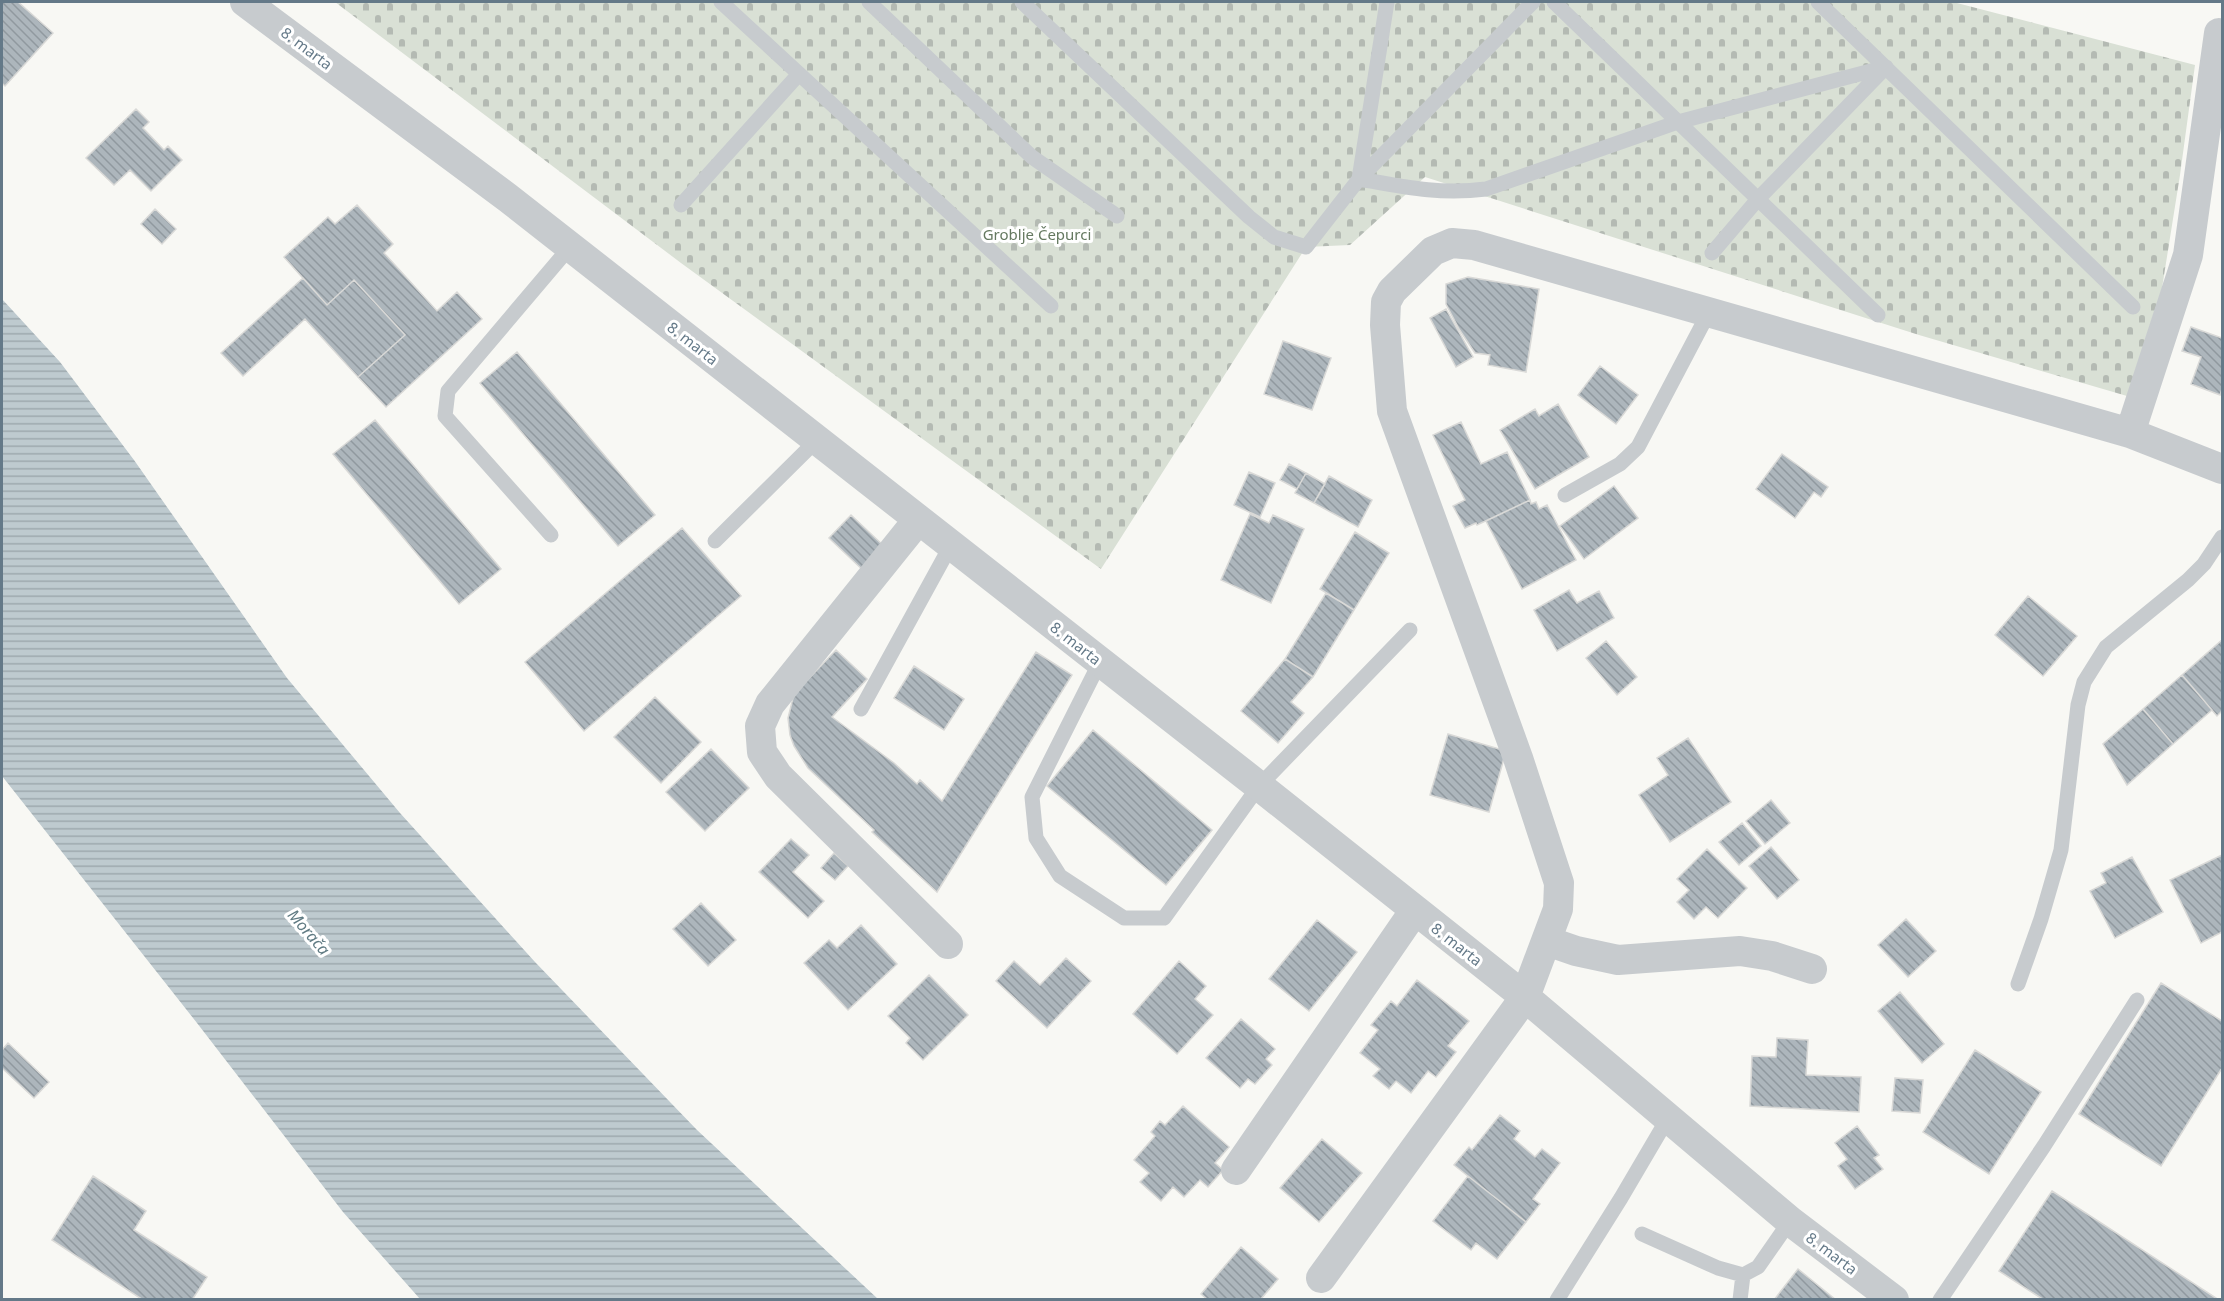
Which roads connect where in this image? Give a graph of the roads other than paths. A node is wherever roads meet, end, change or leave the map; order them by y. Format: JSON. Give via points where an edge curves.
{"nodes":[{"id":1,"x":245,"y":2,"type":"edge"},
{"id":2,"x":721,"y":2,"type":"edge"},
{"id":3,"x":869,"y":2,"type":"edge"},
{"id":4,"x":1022,"y":2,"type":"edge"},
{"id":5,"x":1387,"y":2,"type":"edge"},
{"id":6,"x":1533,"y":2,"type":"edge"},
{"id":7,"x":1554,"y":2,"type":"edge"},
{"id":8,"x":1818,"y":2,"type":"edge"},
{"id":9,"x":2219,"y":33,"type":"dead end"},
{"id":10,"x":1886,"y":67,"type":"junction"},
{"id":11,"x":799,"y":74,"type":"junction"},
{"id":12,"x":1678,"y":122,"type":"junction"},
{"id":13,"x":1359,"y":179,"type":"junction"},
{"id":14,"x":1758,"y":199,"type":"junction"},
{"id":15,"x":681,"y":205,"type":"dead end"},
{"id":16,"x":1116,"y":216,"type":"dead end"},
{"id":17,"x":570,"y":247,"type":"junction"},
{"id":18,"x":1712,"y":252,"type":"dead end"},
{"id":19,"x":1051,"y":306,"type":"dead end"},
{"id":20,"x":2133,"y":307,"type":"dead end"},
{"id":21,"x":1709,"y":312,"type":"junction"},
{"id":22,"x":1878,"y":315,"type":"dead end"},
{"id":23,"x":2130,"y":433,"type":"junction"},
{"id":24,"x":817,"y":440,"type":"junction"},
{"id":25,"x":2223,"y":469,"type":"edge"},
{"id":26,"x":1565,"y":495,"type":"dead end"},
{"id":27,"x":918,"y":520,"type":"junction"},
{"id":28,"x":551,"y":535,"type":"dead end"},
{"id":29,"x":2223,"y":537,"type":"edge"},
{"id":30,"x":715,"y":542,"type":"dead end"},
{"id":31,"x":951,"y":545,"type":"junction"},
{"id":32,"x":1410,"y":630,"type":"dead end"},
{"id":33,"x":1100,"y":662,"type":"junction"},
{"id":34,"x":861,"y":709,"type":"dead end"},
{"id":35,"x":1259,"y":786,"type":"junction"},
{"id":36,"x":1415,"y":910,"type":"junction"},
{"id":37,"x":1547,"y":941,"type":"junction"},
{"id":38,"x":948,"y":944,"type":"dead end"},
{"id":39,"x":1812,"y":969,"type":"dead end"},
{"id":40,"x":2018,"y":984,"type":"dead end"},
{"id":41,"x":1525,"y":997,"type":"junction"},
{"id":42,"x":2137,"y":1000,"type":"dead end"},
{"id":43,"x":1668,"y":1118,"type":"junction"},
{"id":44,"x":1236,"y":1170,"type":"dead end"},
{"id":45,"x":1790,"y":1221,"type":"junction"},
{"id":46,"x":1642,"y":1234,"type":"dead end"},
{"id":47,"x":1743,"y":1275,"type":"junction"},
{"id":48,"x":1321,"y":1278,"type":"dead end"},
{"id":49,"x":1557,"y":1299,"type":"edge"},
{"id":50,"x":1740,"y":1299,"type":"edge"},
{"id":51,"x":1894,"y":1299,"type":"edge"},
{"id":52,"x":1940,"y":1299,"type":"edge"}],
"edges":[{"from":1,"to":17,"type":"street","name":"8. marta"},
{"from":2,"to":11,"type":"lane"},
{"from":3,"to":16,"type":"lane","via":[[1032,157]]},
{"from":4,"to":13,"type":"lane","via":[[1274,237],[1306,247]]},
{"from":5,"to":13,"type":"lane"},
{"from":6,"to":13,"type":"lane"},
{"from":7,"to":12,"type":"lane"},
{"from":8,"to":10,"type":"lane"},
{"from":9,"to":23,"type":"street","via":[[2188,255]]},
{"from":10,"to":12,"type":"lane"},
{"from":10,"to":14,"type":"lane"},
{"from":10,"to":20,"type":"lane"},
{"from":11,"to":15,"type":"lane"},
{"from":11,"to":19,"type":"lane"},
{"from":12,"to":13,"type":"lane","via":[[1486,189],[1433,192]]},
{"from":12,"to":14,"type":"lane"},
{"from":14,"to":18,"type":"lane"},
{"from":14,"to":22,"type":"lane"},
{"from":17,"to":24,"type":"street","name":"8. marta"},
{"from":17,"to":28,"type":"lane","via":[[448,391],[445,417]]},
{"from":21,"to":23,"type":"street"},
{"from":21,"to":26,"type":"lane","via":[[1638,447],[1620,464]]},
{"from":21,"to":37,"type":"street","via":[[1474,245],[1452,243],[1433,251],[1392,291],[1386,302],[1384,325],[1392,411],[1518,758],[1559,883],[1558,909]]},
{"from":23,"to":25,"type":"street"},
{"from":24,"to":27,"type":"street","name":"8. marta"},
{"from":24,"to":30,"type":"lane"},
{"from":27,"to":31,"type":"street","name":"8. marta"},
{"from":27,"to":38,"type":"street","via":[[770,704],[760,726],[762,752],[778,776]]},
{"from":29,"to":40,"type":"lane","via":[[2204,564],[2106,647],[2085,682],[2078,705],[2061,850]]},
{"from":31,"to":33,"type":"street","name":"8. marta"},
{"from":31,"to":34,"type":"lane"},
{"from":32,"to":35,"type":"lane"},
{"from":33,"to":35,"type":"street","name":"8. marta"},
{"from":33,"to":35,"type":"lane","via":[[1032,797],[1036,838],[1060,876],[1124,918],[1164,918]]},
{"from":35,"to":36,"type":"street","name":"8. marta"},
{"from":36,"to":41,"type":"street","name":"8. marta"},
{"from":36,"to":44,"type":"street"},
{"from":37,"to":39,"type":"street","via":[[1618,960],[1740,951]]},
{"from":37,"to":41,"type":"street"},
{"from":41,"to":43,"type":"street","name":"8. marta"},
{"from":41,"to":48,"type":"street"},
{"from":42,"to":52,"type":"lane"},
{"from":43,"to":45,"type":"street","name":"8. marta"},
{"from":43,"to":49,"type":"lane"},
{"from":45,"to":47,"type":"lane","via":[[1758,1267]]},
{"from":45,"to":51,"type":"street","name":"8. marta"},
{"from":46,"to":47,"type":"lane"},
{"from":47,"to":50,"type":"lane"}]}
